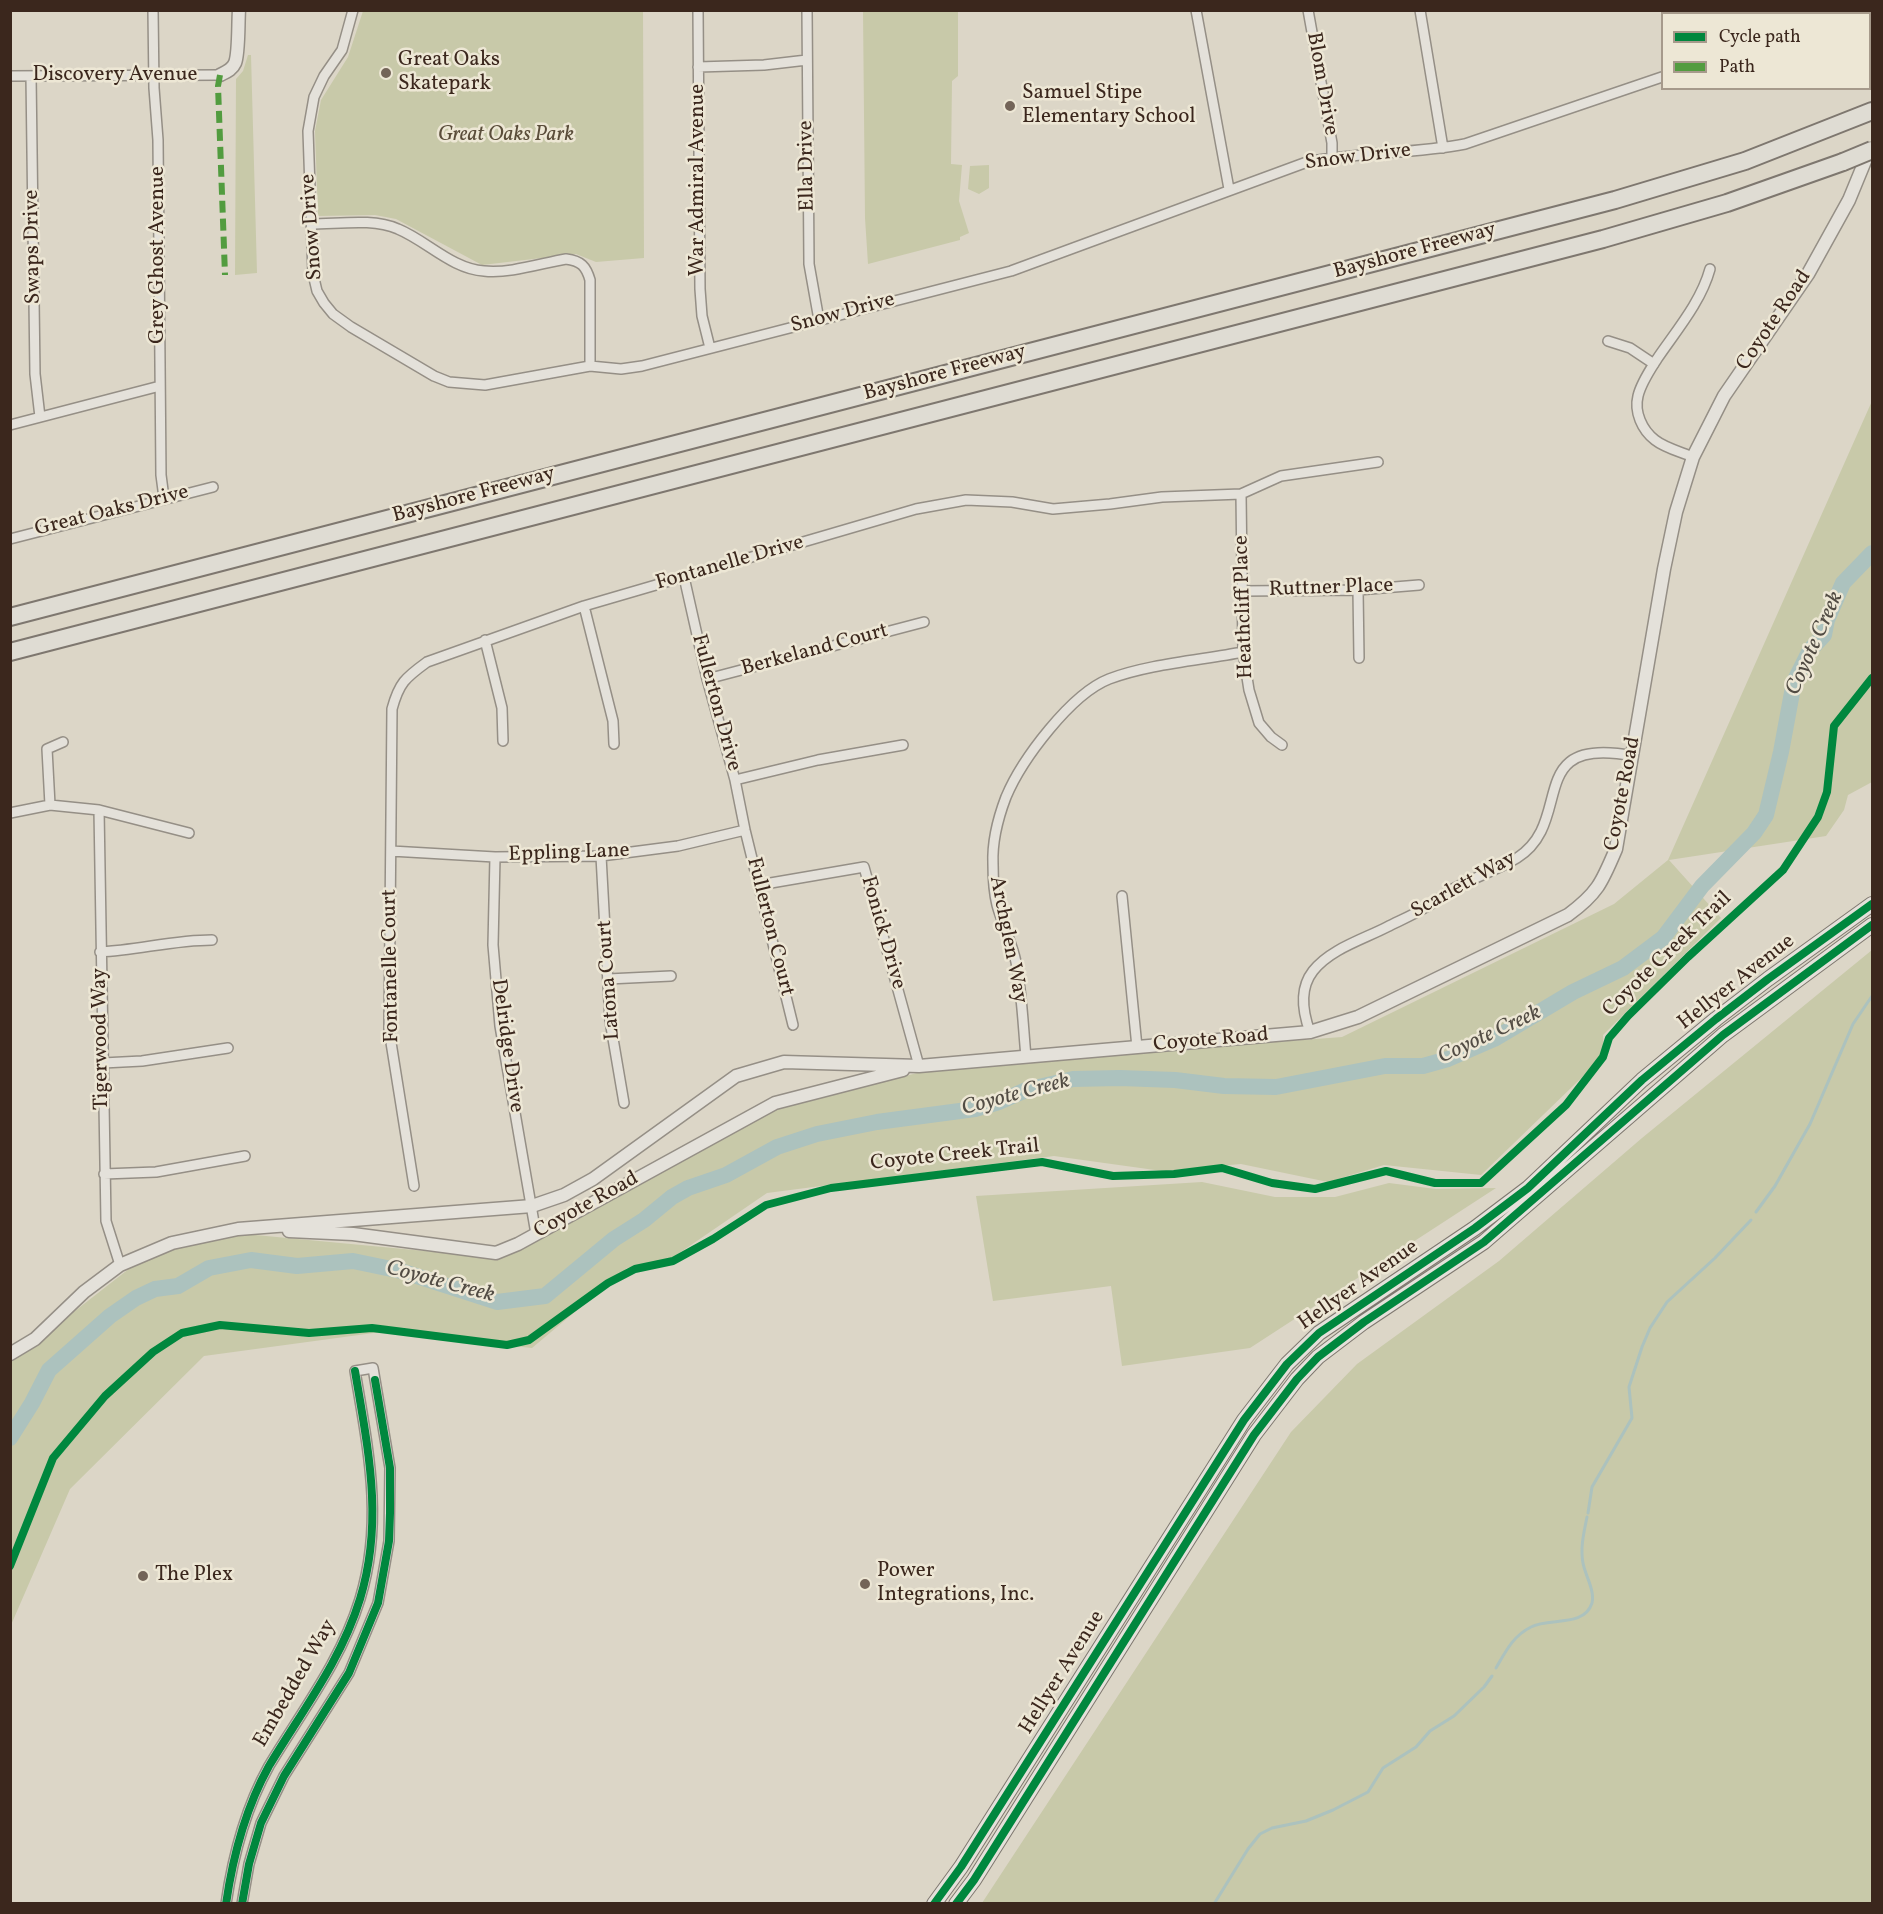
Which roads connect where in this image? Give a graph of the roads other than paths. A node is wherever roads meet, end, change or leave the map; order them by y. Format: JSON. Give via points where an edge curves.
{"nodes":[{"id":1,"x":153,"y":10,"type":"edge"},
{"id":2,"x":239,"y":10,"type":"edge"},
{"id":3,"x":353,"y":10,"type":"edge"},
{"id":4,"x":698,"y":10,"type":"edge"},
{"id":5,"x":807,"y":10,"type":"edge"},
{"id":6,"x":1196,"y":10,"type":"edge"},
{"id":7,"x":1308,"y":10,"type":"edge"},
{"id":8,"x":1420,"y":10,"type":"edge"},
{"id":9,"x":807,"y":60,"type":"junction"},
{"id":10,"x":698,"y":67,"type":"junction"},
{"id":11,"x":220,"y":75,"type":"joint"},
{"id":12,"x":10,"y":76,"type":"edge"},
{"id":13,"x":31,"y":76,"type":"junction"},
{"id":14,"x":153,"y":76,"type":"junction"},
{"id":15,"x":1661,"y":76,"type":"edge"},
{"id":16,"x":1867,"y":114,"type":"edge"},
{"id":17,"x":1872,"y":142,"type":"edge"},
{"id":18,"x":1443,"y":148,"type":"junction"},
{"id":19,"x":1872,"y":150,"type":"edge"},
{"id":20,"x":1332,"y":157,"type":"junction"},
{"id":21,"x":1229,"y":189,"type":"junction"},
{"id":22,"x":311,"y":224,"type":"junction"},
{"id":23,"x":1710,"y":268,"type":"dead end"},
{"id":24,"x":819,"y":321,"type":"junction"},
{"id":25,"x":1608,"y":341,"type":"dead end"},
{"id":26,"x":710,"y":348,"type":"junction"},
{"id":27,"x":1654,"y":364,"type":"junction"},
{"id":28,"x":590,"y":366,"type":"junction"},
{"id":29,"x":160,"y":387,"type":"junction"},
{"id":30,"x":40,"y":417,"type":"junction"},
{"id":31,"x":10,"y":425,"type":"edge"},
{"id":32,"x":1693,"y":457,"type":"junction"},
{"id":33,"x":1378,"y":462,"type":"dead end"},
{"id":34,"x":213,"y":486,"type":"dead end"},
{"id":35,"x":1241,"y":494,"type":"junction"},
{"id":36,"x":164,"y":498,"type":"junction"},
{"id":37,"x":10,"y":539,"type":"edge"},
{"id":38,"x":684,"y":577,"type":"junction"},
{"id":39,"x":1419,"y":585,"type":"dead end"},
{"id":40,"x":1358,"y":590,"type":"junction"},
{"id":41,"x":1243,"y":591,"type":"junction"},
{"id":42,"x":584,"y":606,"type":"junction"},
{"id":43,"x":10,"y":616,"type":"edge"},
{"id":44,"x":924,"y":622,"type":"dead end"},
{"id":45,"x":485,"y":640,"type":"junction"},
{"id":46,"x":10,"y":652,"type":"edge"},
{"id":47,"x":1244,"y":652,"type":"junction"},
{"id":48,"x":1359,"y":658,"type":"dead end"},
{"id":49,"x":707,"y":679,"type":"junction"},
{"id":50,"x":502,"y":741,"type":"dead end"},
{"id":51,"x":63,"y":742,"type":"dead end"},
{"id":52,"x":614,"y":744,"type":"dead end"},
{"id":53,"x":903,"y":745,"type":"dead end"},
{"id":54,"x":1282,"y":745,"type":"dead end"},
{"id":55,"x":1633,"y":756,"type":"junction"},
{"id":56,"x":735,"y":780,"type":"junction"},
{"id":57,"x":50,"y":805,"type":"junction"},
{"id":58,"x":99,"y":810,"type":"junction"},
{"id":59,"x":10,"y":813,"type":"edge"},
{"id":60,"x":745,"y":830,"type":"junction"},
{"id":61,"x":189,"y":833,"type":"dead end"},
{"id":62,"x":391,"y":851,"type":"junction"},
{"id":63,"x":602,"y":856,"type":"junction"},
{"id":64,"x":495,"y":857,"type":"junction"},
{"id":65,"x":759,"y":885,"type":"junction"},
{"id":66,"x":1122,"y":896,"type":"dead end"},
{"id":67,"x":1872,"y":904,"type":"edge"},
{"id":68,"x":1872,"y":925,"type":"edge"},
{"id":69,"x":212,"y":940,"type":"dead end"},
{"id":70,"x":100,"y":952,"type":"junction"},
{"id":71,"x":671,"y":976,"type":"dead end"},
{"id":72,"x":608,"y":979,"type":"junction"},
{"id":73,"x":793,"y":1025,"type":"dead end"},
{"id":74,"x":1310,"y":1032,"type":"junction"},
{"id":75,"x":1137,"y":1047,"type":"junction"},
{"id":76,"x":228,"y":1048,"type":"dead end"},
{"id":77,"x":1026,"y":1057,"type":"junction"},
{"id":78,"x":103,"y":1063,"type":"junction"},
{"id":79,"x":919,"y":1066,"type":"junction"},
{"id":80,"x":624,"y":1103,"type":"dead end"},
{"id":81,"x":245,"y":1156,"type":"dead end"},
{"id":82,"x":104,"y":1174,"type":"junction"},
{"id":83,"x":414,"y":1186,"type":"dead end"},
{"id":84,"x":532,"y":1206,"type":"junction"},
{"id":85,"x":238,"y":1229,"type":"junction"},
{"id":86,"x":536,"y":1234,"type":"junction"},
{"id":87,"x":120,"y":1265,"type":"junction"},
{"id":88,"x":1355,"y":1308,"type":"junction"},
{"id":89,"x":1364,"y":1322,"type":"junction"},
{"id":90,"x":10,"y":1354,"type":"edge"},
{"id":91,"x":1117,"y":1620,"type":"junction"},
{"id":92,"x":1133,"y":1628,"type":"junction"},
{"id":93,"x":226,"y":1904,"type":"edge"},
{"id":94,"x":242,"y":1904,"type":"edge"},
{"id":95,"x":934,"y":1904,"type":"edge"},
{"id":96,"x":956,"y":1904,"type":"edge"}],
"edges":[{"from":1,"to":14,"type":"street","name":"Grey Ghost Avenue"},
{"from":2,"to":11,"type":"street","via":[[237,55],[228,72]]},
{"from":3,"to":22,"type":"street","name":"Snow Drive","via":[[342,50],[313,101],[308,131]]},
{"from":4,"to":10,"type":"street","name":"War Admiral Avenue"},
{"from":5,"to":9,"type":"street","name":"Ella Drive"},
{"from":6,"to":21,"type":"street"},
{"from":7,"to":20,"type":"street","name":"Blom Drive"},
{"from":8,"to":18,"type":"street"},
{"from":9,"to":10,"type":"street"},
{"from":9,"to":24,"type":"street","name":"Ella Drive","via":[[809,264]]},
{"from":10,"to":26,"type":"street","name":"War Admiral Avenue","via":[[700,289]]},
{"from":11,"to":14,"type":"street","name":"Discovery Avenue"},
{"from":12,"to":13,"type":"street","name":"Discovery Avenue"},
{"from":13,"to":14,"type":"street","name":"Discovery Avenue"},
{"from":13,"to":30,"type":"street","name":"Swaps Drive","via":[[35,374]]},
{"from":14,"to":29,"type":"street","name":"Grey Ghost Avenue","via":[[158,140]]},
{"from":15,"to":18,"type":"street","name":"Snow Drive","via":[[1485,138]]},
{"from":16,"to":43,"type":"highway","name":"Bayshore Freeway","via":[[1745,161],[1615,201]]},
{"from":17,"to":32,"type":"street","name":"Coyote Road","via":[[1849,200],[1813,265],[1724,396]]},
{"from":18,"to":20,"type":"street","name":"Snow Drive"},
{"from":19,"to":46,"type":"highway","name":"Bayshore Freeway","bridge":true,"via":[[1737,200],[1603,239]]},
{"from":20,"to":21,"type":"street","name":"Snow Drive"},
{"from":21,"to":24,"type":"street","name":"Snow Drive","via":[[1011,271]]},
{"from":22,"to":28,"type":"street","name":"Snow Drive","via":[[313,274],[317,291],[329,309],[351,327],[434,376],[449,382],[485,385]]},
{"from":22,"to":28,"type":"street","via":[[387,225],[458,264],[485,272],[566,259],[577,261],[586,267],[590,280]]},
{"from":23,"to":27,"type":"street","via":[[1705,287]]},
{"from":24,"to":26,"type":"street","name":"Snow Drive"},
{"from":25,"to":27,"type":"street","via":[[1630,348]]},
{"from":26,"to":28,"type":"street","name":"Snow Drive","via":[[642,366]]},
{"from":27,"to":32,"type":"street","via":[[1640,388],[1638,415],[1644,429],[1656,441]]},
{"from":29,"to":30,"type":"street"},
{"from":29,"to":36,"type":"street","name":"Grey Ghost Avenue"},
{"from":30,"to":31,"type":"street"},
{"from":32,"to":55,"type":"street","name":"Coyote Road","via":[[1676,512]]},
{"from":33,"to":35,"type":"street","via":[[1281,476]]},
{"from":34,"to":36,"type":"street","name":"Great Oaks Drive"},
{"from":35,"to":38,"type":"street","name":"Fontanelle Drive","via":[[1162,497],[1053,509],[966,500],[916,509]]},
{"from":35,"to":41,"type":"street","name":"Heathcliff Place"},
{"from":36,"to":37,"type":"street","name":"Great Oaks Drive"},
{"from":38,"to":42,"type":"street","name":"Fontanelle Drive"},
{"from":38,"to":49,"type":"street","name":"Fullerton Drive"},
{"from":39,"to":40,"type":"street","name":"Ruttner Place"},
{"from":40,"to":41,"type":"street","name":"Ruttner Place"},
{"from":40,"to":48,"type":"street"},
{"from":41,"to":47,"type":"street","name":"Heathcliff Place"},
{"from":42,"to":45,"type":"street","name":"Fontanelle Drive"},
{"from":42,"to":52,"type":"street","via":[[613,721]]},
{"from":44,"to":49,"type":"street","name":"Berkeland Court"},
{"from":45,"to":50,"type":"street","via":[[502,708]]},
{"from":45,"to":62,"type":"street","name":"Fontanelle Drive","via":[[427,662],[398,690],[392,709]]},
{"from":47,"to":54,"type":"street","name":"Heathcliff Place","via":[[1257,717]]},
{"from":47,"to":77,"type":"street","name":"Archglen Way","via":[[1127,673],[1084,693],[1046,735],[1006,797],[996,830],[993,862],[997,905],[1016,963]]},
{"from":49,"to":56,"type":"street","name":"Fullerton Drive"},
{"from":51,"to":57,"type":"street","via":[[47,749]]},
{"from":53,"to":56,"type":"street"},
{"from":55,"to":74,"type":"street","name":"Coyote Road","via":[[1616,849],[1602,884],[1587,901],[1568,915],[1358,1017]]},
{"from":55,"to":74,"type":"street","name":"Scarlett Way","via":[[1595,752],[1574,759],[1555,782],[1544,828],[1527,850],[1430,906],[1331,955],[1313,971],[1304,992],[1303,1011]]},
{"from":56,"to":60,"type":"street","name":"Fullerton Drive"},
{"from":57,"to":58,"type":"street"},
{"from":57,"to":59,"type":"street"},
{"from":58,"to":61,"type":"street"},
{"from":58,"to":70,"type":"street","name":"Tigerwood Way"},
{"from":60,"to":63,"type":"street","name":"Eppling Lane","via":[[678,846]]},
{"from":60,"to":65,"type":"street","name":"Fullerton Court"},
{"from":62,"to":64,"type":"street","name":"Eppling Lane"},
{"from":62,"to":83,"type":"street","name":"Fontanelle Court","via":[[389,1030]]},
{"from":63,"to":64,"type":"street","name":"Eppling Lane"},
{"from":63,"to":72,"type":"street","name":"Latona Court"},
{"from":64,"to":84,"type":"street","name":"Delridge Drive","via":[[493,945],[500,1026]]},
{"from":65,"to":73,"type":"street","name":"Fullerton Court"},
{"from":65,"to":79,"type":"street","name":"Fonick Drive","via":[[864,867]]},
{"from":66,"to":75,"type":"street"},
{"from":67,"to":88,"type":"main road","name":"Hellyer Avenue","via":[[1768,979],[1642,1080],[1528,1188]]},
{"from":68,"to":89,"type":"main road","name":"Hellyer Avenue","via":[[1722,1035],[1484,1242]]},
{"from":69,"to":70,"type":"street"},
{"from":70,"to":78,"type":"street","name":"Tigerwood Way"},
{"from":71,"to":72,"type":"street"},
{"from":72,"to":80,"type":"street","name":"Latona Court","via":[[610,1021]]},
{"from":74,"to":75,"type":"street","name":"Coyote Road"},
{"from":75,"to":77,"type":"street","name":"Coyote Road"},
{"from":76,"to":78,"type":"street"},
{"from":77,"to":79,"type":"street","name":"Coyote Road"},
{"from":78,"to":82,"type":"street","name":"Tigerwood Way"},
{"from":79,"to":84,"type":"street","name":"Coyote Road","via":[[784,1062],[736,1076],[593,1179]]},
{"from":79,"to":86,"type":"street","name":"Coyote Road","via":[[775,1103]]},
{"from":81,"to":82,"type":"street","via":[[156,1172]]},
{"from":82,"to":87,"type":"street","name":"Tigerwood Way","via":[[106,1221]]},
{"from":84,"to":85,"type":"street","name":"Coyote Road"},
{"from":84,"to":86,"type":"street","name":"Delridge Drive"},
{"from":85,"to":86,"type":"street","name":"Coyote Road","via":[[353,1234],[496,1253]]},
{"from":85,"to":87,"type":"street","name":"Coyote Road","via":[[172,1243]]},
{"from":87,"to":90,"type":"street","name":"Coyote Road","via":[[35,1339]]},
{"from":88,"to":89,"type":"main road"},
{"from":88,"to":91,"type":"main road","name":"Hellyer Avenue","via":[[1319,1333],[1264,1391]]},
{"from":89,"to":92,"type":"main road","name":"Hellyer Avenue","via":[[1318,1357],[1254,1435]]},
{"from":91,"to":92,"type":"main road"},
{"from":91,"to":95,"type":"main road","name":"Hellyer Avenue","via":[[968,1857]]},
{"from":92,"to":96,"type":"main road","name":"Hellyer Avenue"},
{"from":93,"to":94,"type":"street","name":"Embedded Way","via":[[245,1817],[269,1768],[334,1664],[361,1598],[371,1546],[374,1499],[355,1371],[373,1368],[390,1468],[389,1541],[378,1603],[349,1673],[285,1776],[261,1823]]}]}
